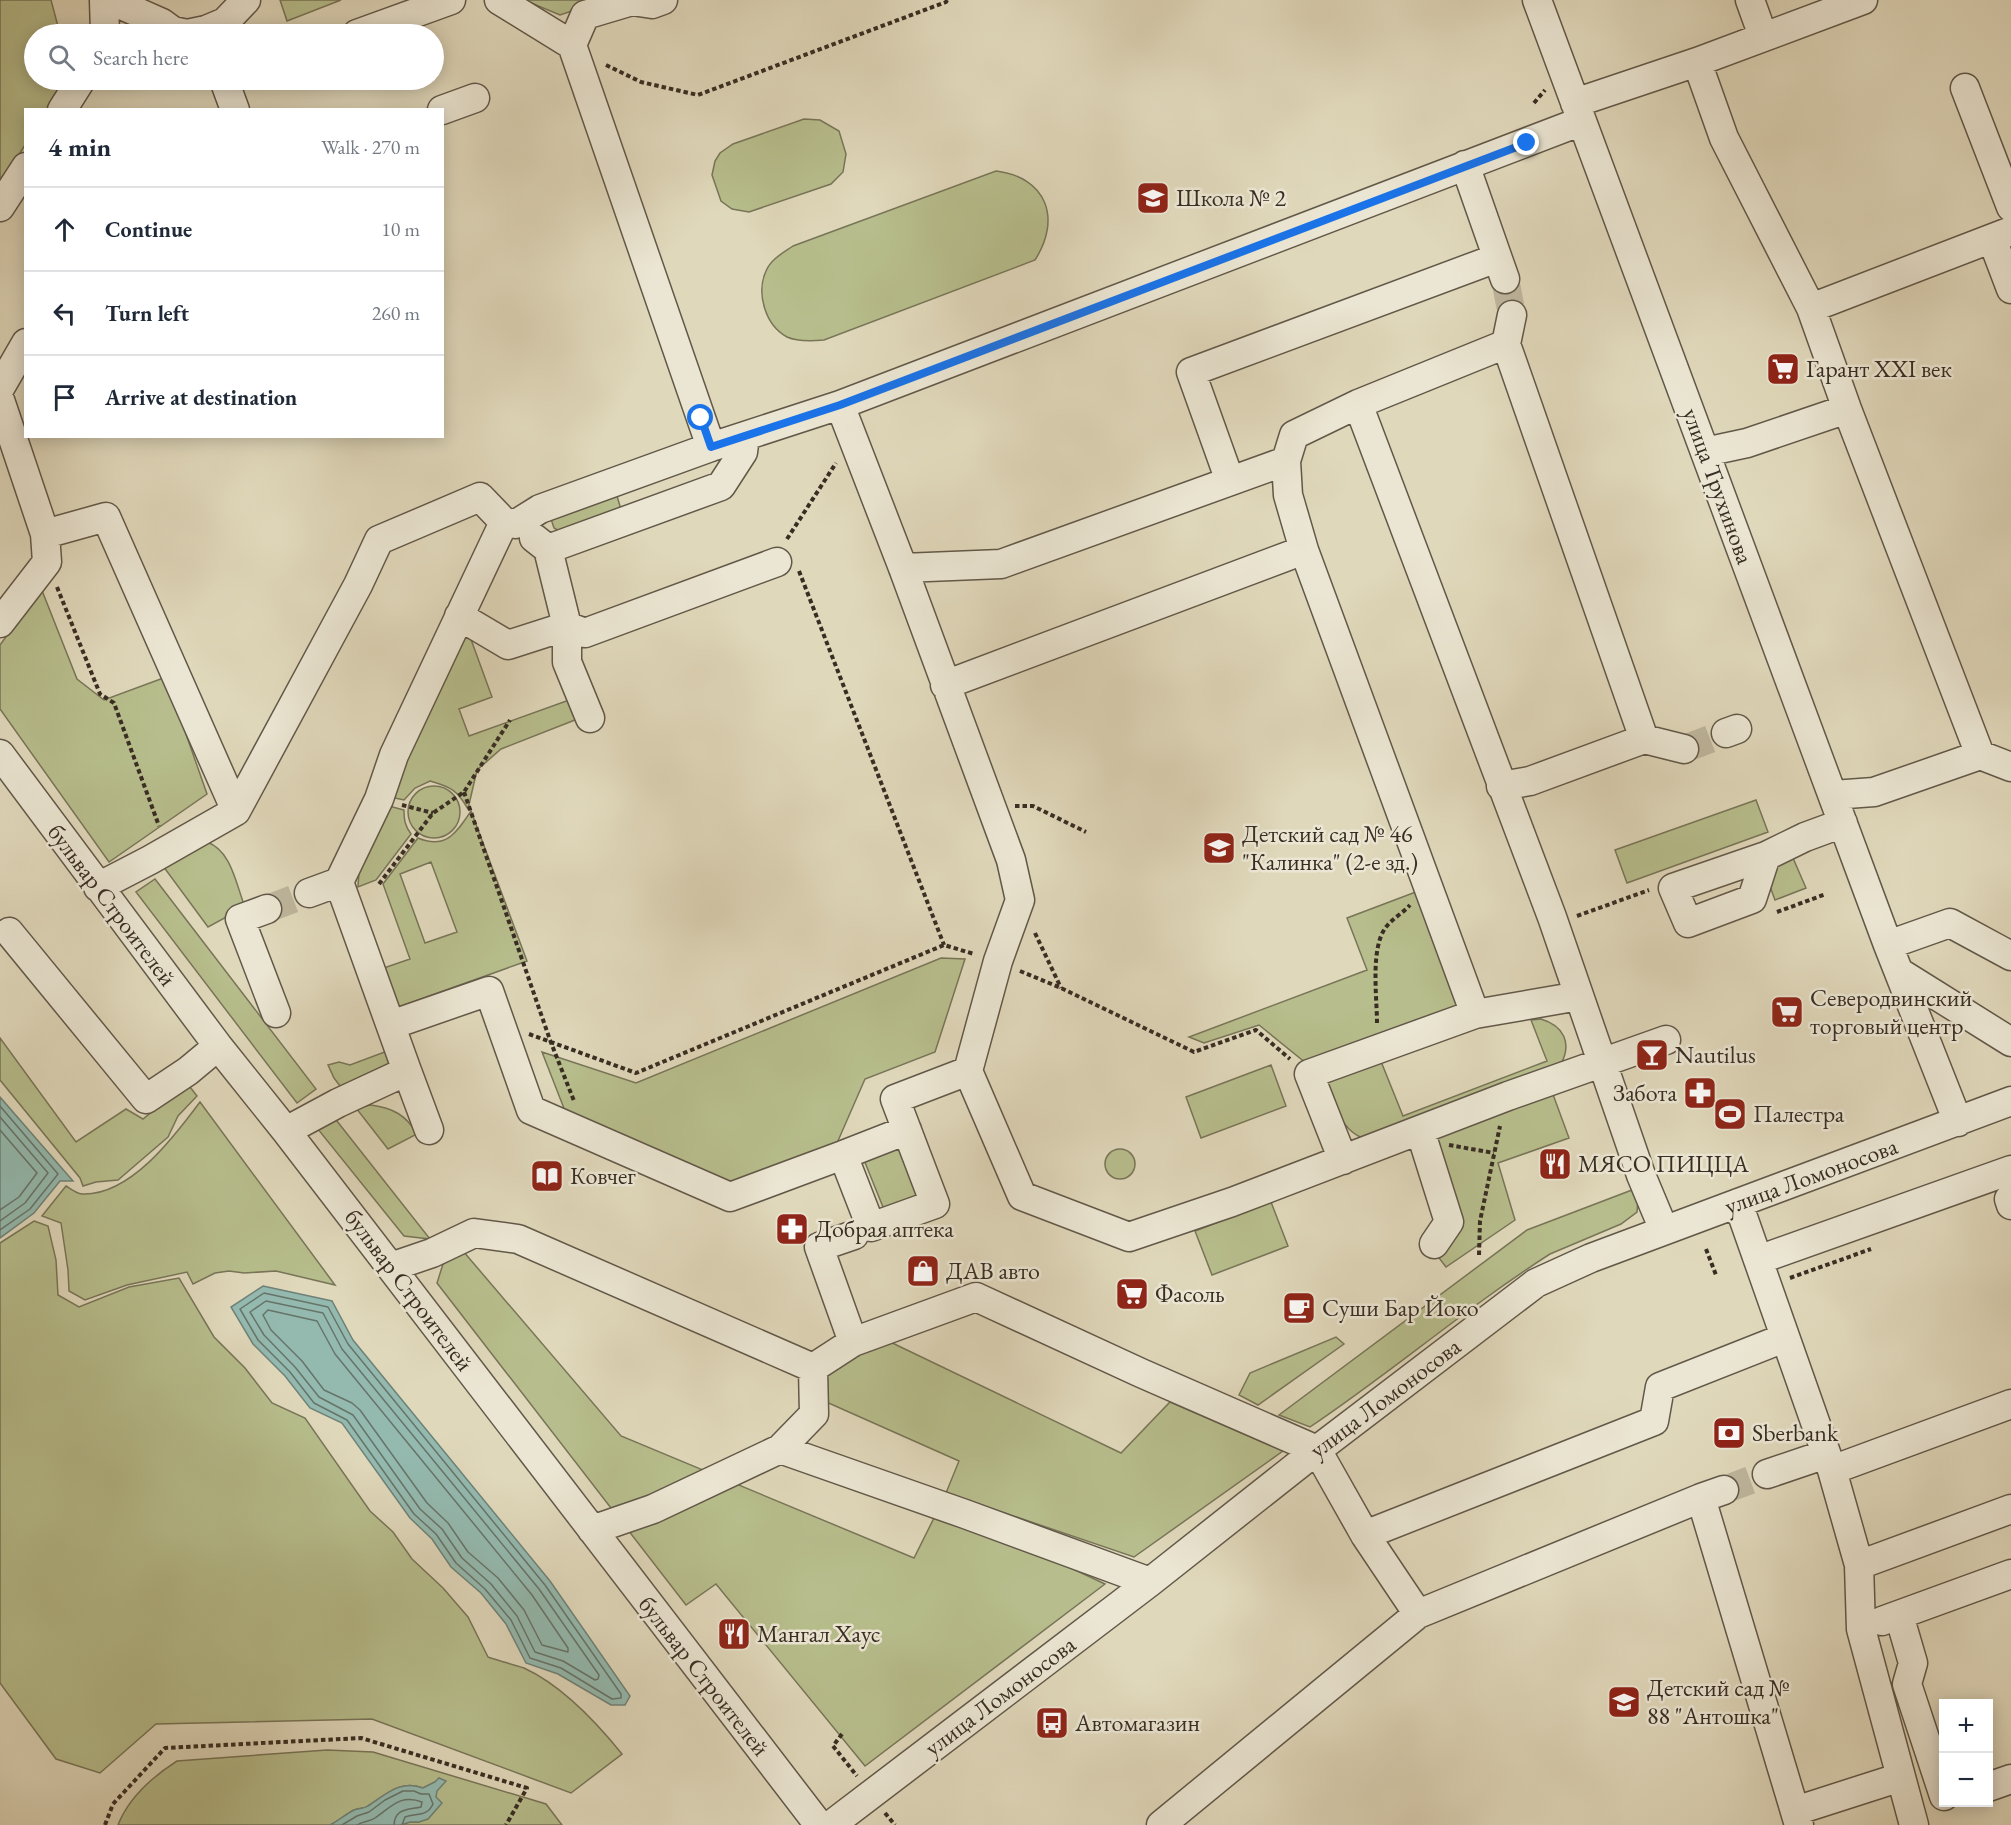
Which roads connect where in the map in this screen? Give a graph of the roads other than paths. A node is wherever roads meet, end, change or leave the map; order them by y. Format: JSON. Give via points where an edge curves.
{"nodes":[{"id":1,"x":104,"y":0,"type":"edge"},
{"id":2,"x":110,"y":0,"type":"edge"},
{"id":3,"x":246,"y":0,"type":"edge"},
{"id":4,"x":452,"y":0,"type":"edge"},
{"id":5,"x":500,"y":0,"type":"edge"},
{"id":6,"x":663,"y":0,"type":"edge"},
{"id":7,"x":1537,"y":0,"type":"edge"},
{"id":8,"x":1750,"y":0,"type":"edge"},
{"id":9,"x":1863,"y":0,"type":"edge"},
{"id":10,"x":157,"y":12,"type":"edge"},
{"id":11,"x":105,"y":24,"type":"edge"},
{"id":12,"x":166,"y":24,"type":"edge"},
{"id":13,"x":221,"y":24,"type":"edge"},
{"id":14,"x":385,"y":24,"type":"edge"},
{"id":15,"x":1763,"y":36,"type":"junction"},
{"id":16,"x":572,"y":45,"type":"junction"},
{"id":17,"x":1697,"y":62,"type":"junction"},
{"id":18,"x":1965,"y":88,"type":"dead end"},
{"id":19,"x":75,"y":90,"type":"edge"},
{"id":20,"x":230,"y":90,"type":"edge"},
{"id":21,"x":475,"y":98,"type":"dead end"},
{"id":22,"x":63,"y":108,"type":"edge"},
{"id":23,"x":235,"y":108,"type":"edge"},
{"id":24,"x":444,"y":109,"type":"edge"},
{"id":25,"x":1579,"y":112,"type":"junction"},
{"id":26,"x":1465,"y":165,"type":"junction"},
{"id":27,"x":24,"y":170,"type":"edge"},
{"id":28,"x":0,"y":207,"type":"edge"},
{"id":29,"x":2011,"y":207,"type":"edge"},
{"id":30,"x":2002,"y":235,"type":"edge"},
{"id":31,"x":2011,"y":290,"type":"edge"},
{"id":32,"x":1811,"y":308,"type":"junction"},
{"id":33,"x":1512,"y":315,"type":"tunnel mouth"},
{"id":34,"x":1506,"y":344,"type":"junction"},
{"id":35,"x":24,"y":346,"type":"edge"},
{"id":36,"x":0,"y":388,"type":"edge"},
{"id":37,"x":0,"y":400,"type":"edge"},
{"id":38,"x":1358,"y":404,"type":"junction"},
{"id":39,"x":840,"y":405,"type":"junction"},
{"id":40,"x":1847,"y":409,"type":"junction"},
{"id":41,"x":745,"y":436,"type":"junction"},
{"id":42,"x":711,"y":447,"type":"junction"},
{"id":43,"x":1705,"y":452,"type":"junction"},
{"id":44,"x":1286,"y":461,"type":"junction"},
{"id":45,"x":1230,"y":481,"type":"junction"},
{"id":46,"x":510,"y":523,"type":"junction"},
{"id":47,"x":46,"y":548,"type":"junction"},
{"id":48,"x":548,"y":549,"type":"junction"},
{"id":49,"x":1304,"y":550,"type":"junction"},
{"id":50,"x":787,"y":557,"type":"road end"},
{"id":51,"x":903,"y":568,"type":"junction"},
{"id":52,"x":459,"y":616,"type":"junction"},
{"id":53,"x":0,"y":622,"type":"edge"},
{"id":54,"x":567,"y":626,"type":"junction"},
{"id":55,"x":945,"y":685,"type":"junction"},
{"id":56,"x":590,"y":718,"type":"dead end"},
{"id":57,"x":1644,"y":739,"type":"junction"},
{"id":58,"x":1684,"y":749,"type":"tunnel mouth"},
{"id":59,"x":0,"y":754,"type":"edge"},
{"id":60,"x":1980,"y":755,"type":"junction"},
{"id":61,"x":2011,"y":767,"type":"edge"},
{"id":62,"x":1501,"y":786,"type":"junction"},
{"id":63,"x":1833,"y":795,"type":"junction"},
{"id":64,"x":236,"y":811,"type":"junction"},
{"id":65,"x":1843,"y":823,"type":"junction"},
{"id":66,"x":1766,"y":856,"type":"junction"},
{"id":67,"x":339,"y":882,"type":"junction"},
{"id":68,"x":98,"y":887,"type":"junction"},
{"id":69,"x":309,"y":893,"type":"tunnel mouth"},
{"id":70,"x":267,"y":909,"type":"tunnel mouth"},
{"id":71,"x":9,"y":932,"type":"dead end"},
{"id":72,"x":1888,"y":945,"type":"junction"},
{"id":73,"x":2011,"y":956,"type":"edge"},
{"id":74,"x":1899,"y":972,"type":"junction"},
{"id":75,"x":1579,"y":996,"type":"junction"},
{"id":76,"x":276,"y":1013,"type":"dead end"},
{"id":77,"x":1475,"y":1014,"type":"junction"},
{"id":78,"x":391,"y":1025,"type":"junction"},
{"id":79,"x":1666,"y":1040,"type":"dead end"},
{"id":80,"x":2011,"y":1042,"type":"edge"},
{"id":81,"x":218,"y":1046,"type":"junction"},
{"id":82,"x":1603,"y":1061,"type":"junction"},
{"id":83,"x":407,"y":1071,"type":"junction"},
{"id":84,"x":968,"y":1071,"type":"junction"},
{"id":85,"x":2011,"y":1101,"type":"edge"},
{"id":86,"x":1958,"y":1122,"type":"junction"},
{"id":87,"x":429,"y":1130,"type":"dead end"},
{"id":88,"x":907,"y":1130,"type":"junction"},
{"id":89,"x":1420,"y":1130,"type":"junction"},
{"id":90,"x":286,"y":1131,"type":"junction"},
{"id":91,"x":843,"y":1155,"type":"junction"},
{"id":92,"x":1343,"y":1160,"type":"junction"},
{"id":93,"x":2011,"y":1170,"type":"edge"},
{"id":94,"x":1738,"y":1203,"type":"junction"},
{"id":95,"x":1664,"y":1230,"type":"junction"},
{"id":96,"x":862,"y":1231,"type":"junction"},
{"id":97,"x":1434,"y":1244,"type":"dead end"},
{"id":98,"x":1758,"y":1260,"type":"junction"},
{"id":99,"x":391,"y":1267,"type":"junction"},
{"id":100,"x":1784,"y":1338,"type":"junction"},
{"id":101,"x":853,"y":1342,"type":"junction"},
{"id":102,"x":813,"y":1368,"type":"junction"},
{"id":103,"x":2011,"y":1404,"type":"edge"},
{"id":104,"x":780,"y":1449,"type":"junction"},
{"id":105,"x":1317,"y":1450,"type":"junction"},
{"id":106,"x":1829,"y":1462,"type":"junction"},
{"id":107,"x":1767,"y":1474,"type":"tunnel mouth"},
{"id":108,"x":2011,"y":1509,"type":"edge"},
{"id":109,"x":592,"y":1530,"type":"junction"},
{"id":110,"x":1365,"y":1535,"type":"junction"},
{"id":111,"x":1859,"y":1566,"type":"junction"},
{"id":112,"x":2011,"y":1574,"type":"edge"},
{"id":113,"x":1150,"y":1582,"type":"junction"},
{"id":114,"x":1418,"y":1614,"type":"junction"},
{"id":115,"x":1899,"y":1615,"type":"junction"},
{"id":116,"x":1861,"y":1629,"type":"junction"},
{"id":117,"x":1901,"y":1777,"type":"junction"},
{"id":118,"x":2011,"y":1779,"type":"edge"},
{"id":119,"x":1939,"y":1781,"type":"edge"},
{"id":120,"x":1993,"y":1786,"type":"edge"},
{"id":121,"x":1939,"y":1805,"type":"edge"},
{"id":122,"x":1798,"y":1818,"type":"edge"},
{"id":123,"x":1912,"y":1819,"type":"edge"},
{"id":124,"x":819,"y":1825,"type":"edge"},
{"id":125,"x":831,"y":1825,"type":"edge"},
{"id":126,"x":1161,"y":1825,"type":"edge"}],
"edges":[{"from":1,"to":11,"type":"street"},
{"from":2,"to":10,"type":"street"},
{"from":3,"to":13,"type":"street"},
{"from":4,"to":14,"type":"street"},
{"from":5,"to":16,"type":"street"},
{"from":6,"to":16,"type":"street","via":[[652,4],[632,1],[585,15]]},
{"from":7,"to":25,"type":"street","name":"улица Трухинова"},
{"from":8,"to":15,"type":"street"},
{"from":9,"to":15,"type":"street"},
{"from":10,"to":12,"type":"street"},
{"from":15,"to":17,"type":"street"},
{"from":16,"to":42,"type":"street"},
{"from":17,"to":25,"type":"street"},
{"from":17,"to":32,"type":"street","via":[[1724,138]]},
{"from":18,"to":29,"type":"street"},
{"from":19,"to":22,"type":"street"},
{"from":20,"to":23,"type":"street"},
{"from":21,"to":24,"type":"street"},
{"from":25,"to":26,"type":"street"},
{"from":25,"to":43,"type":"street","name":"улица Трухинова"},
{"from":26,"to":39,"type":"street"},
{"from":26,"to":45,"type":"street","via":[[1501,268],[1191,372]]},
{"from":27,"to":28,"type":"street"},
{"from":30,"to":31,"type":"street"},
{"from":30,"to":32,"type":"street"},
{"from":32,"to":40,"type":"street"},
{"from":33,"to":34,"type":"street"},
{"from":34,"to":38,"type":"street"},
{"from":34,"to":57,"type":"street"},
{"from":35,"to":36,"type":"street"},
{"from":37,"to":47,"type":"street"},
{"from":38,"to":44,"type":"street","via":[[1294,435]]},
{"from":38,"to":62,"type":"street"},
{"from":39,"to":41,"type":"street"},
{"from":39,"to":51,"type":"street"},
{"from":40,"to":43,"type":"street","via":[[1747,443]]},
{"from":40,"to":60,"type":"street"},
{"from":41,"to":42,"type":"street"},
{"from":41,"to":48,"type":"street","via":[[743,452],[721,486]]},
{"from":42,"to":46,"type":"street","via":[[540,508]]},
{"from":43,"to":63,"type":"street","name":"улица Трухинова"},
{"from":44,"to":45,"type":"street"},
{"from":44,"to":49,"type":"street","via":[[1288,495]]},
{"from":45,"to":51,"type":"street","via":[[1002,564]]},
{"from":46,"to":48,"type":"street"},
{"from":46,"to":52,"type":"street"},
{"from":46,"to":64,"type":"street","via":[[480,497],[379,540]]},
{"from":47,"to":53,"type":"street"},
{"from":47,"to":64,"type":"street","via":[[106,517]]},
{"from":48,"to":54,"type":"street"},
{"from":49,"to":55,"type":"street"},
{"from":49,"to":77,"type":"street"},
{"from":50,"to":54,"type":"street","via":[[585,633]]},
{"from":51,"to":55,"type":"street"},
{"from":52,"to":54,"type":"street","via":[[508,645]]},
{"from":52,"to":67,"type":"street"},
{"from":54,"to":56,"type":"street","via":[[567,662]]},
{"from":55,"to":84,"type":"street","via":[[1011,860],[1020,900],[998,962]]},
{"from":57,"to":58,"type":"street"},
{"from":57,"to":62,"type":"street","via":[[1530,781]]},
{"from":59,"to":68,"type":"street","name":"бульвар Строителей"},
{"from":60,"to":61,"type":"street"},
{"from":60,"to":63,"type":"street","via":[[1875,792]]},
{"from":62,"to":75,"type":"street"},
{"from":63,"to":65,"type":"street","name":"улица Трухинова"},
{"from":64,"to":68,"type":"street"},
{"from":65,"to":66,"type":"street"},
{"from":65,"to":72,"type":"street","name":"улица Трухинова"},
{"from":66,"to":66,"type":"street","via":[[1673,888],[1688,923],[1752,899]]},
{"from":67,"to":69,"type":"street"},
{"from":67,"to":78,"type":"street"},
{"from":68,"to":81,"type":"street","name":"бульвар Строителей"},
{"from":70,"to":76,"type":"street","via":[[240,919]]},
{"from":71,"to":81,"type":"street","via":[[147,1099]]},
{"from":72,"to":73,"type":"street","via":[[1950,923]]},
{"from":72,"to":74,"type":"street","name":"улица Трухинова"},
{"from":74,"to":80,"type":"street"},
{"from":74,"to":86,"type":"street","name":"улица Трухинова"},
{"from":75,"to":77,"type":"street"},
{"from":75,"to":82,"type":"street"},
{"from":77,"to":92,"type":"street","via":[[1309,1074]]},
{"from":78,"to":83,"type":"street"},
{"from":78,"to":91,"type":"street","via":[[489,991],[531,1110],[730,1197]]},
{"from":79,"to":82,"type":"street"},
{"from":81,"to":90,"type":"street","name":"бульвар Строителей"},
{"from":82,"to":89,"type":"street"},
{"from":82,"to":95,"type":"street"},
{"from":83,"to":87,"type":"street"},
{"from":83,"to":90,"type":"street"},
{"from":84,"to":88,"type":"street","via":[[895,1099]]},
{"from":84,"to":92,"type":"street","via":[[1022,1196],[1129,1237]]},
{"from":85,"to":86,"type":"street","name":"улица Ломоносова"},
{"from":86,"to":94,"type":"street","name":"улица Ломоносова"},
{"from":88,"to":91,"type":"street"},
{"from":88,"to":96,"type":"street","via":[[935,1204]]},
{"from":89,"to":92,"type":"street"},
{"from":89,"to":97,"type":"street","via":[[1449,1222]]},
{"from":90,"to":99,"type":"street","name":"бульвар Строителей"},
{"from":91,"to":96,"type":"street"},
{"from":93,"to":98,"type":"street"},
{"from":94,"to":95,"type":"street","name":"улица Ломоносова"},
{"from":94,"to":98,"type":"street"},
{"from":95,"to":105,"type":"street","name":"улица Ломоносова","via":[[1536,1284]]},
{"from":96,"to":101,"type":"street","via":[[819,1247]]},
{"from":98,"to":100,"type":"street"},
{"from":99,"to":102,"type":"street","via":[[474,1233],[518,1239]]},
{"from":99,"to":109,"type":"street","name":"бульвар Строителей"},
{"from":100,"to":106,"type":"street"},
{"from":100,"to":110,"type":"street","via":[[1660,1387],[1654,1422]]},
{"from":101,"to":102,"type":"street"},
{"from":101,"to":105,"type":"street","via":[[976,1297]]},
{"from":102,"to":104,"type":"street","via":[[814,1414]]},
{"from":103,"to":106,"type":"street"},
{"from":104,"to":109,"type":"street","via":[[653,1509]]},
{"from":104,"to":113,"type":"street"},
{"from":105,"to":110,"type":"street"},
{"from":105,"to":113,"type":"street","name":"улица Ломоносова"},
{"from":106,"to":107,"type":"street"},
{"from":106,"to":111,"type":"street"},
{"from":108,"to":111,"type":"street"},
{"from":109,"to":124,"type":"street","name":"бульвар Строителей"},
{"from":110,"to":114,"type":"street"},
{"from":111,"to":116,"type":"street"},
{"from":112,"to":115,"type":"street"},
{"from":113,"to":125,"type":"street","name":"улица Ломоносова"},
{"from":114,"to":122,"type":"street","via":[[1713,1494]]},
{"from":114,"to":126,"type":"street"},
{"from":115,"to":116,"type":"street"},
{"from":115,"to":119,"type":"street","via":[[1913,1663],[1907,1684]]},
{"from":116,"to":117,"type":"street"},
{"from":117,"to":122,"type":"street"},
{"from":117,"to":123,"type":"street"},
{"from":118,"to":120,"type":"street"},
{"from":121,"to":123,"type":"street"}]}
